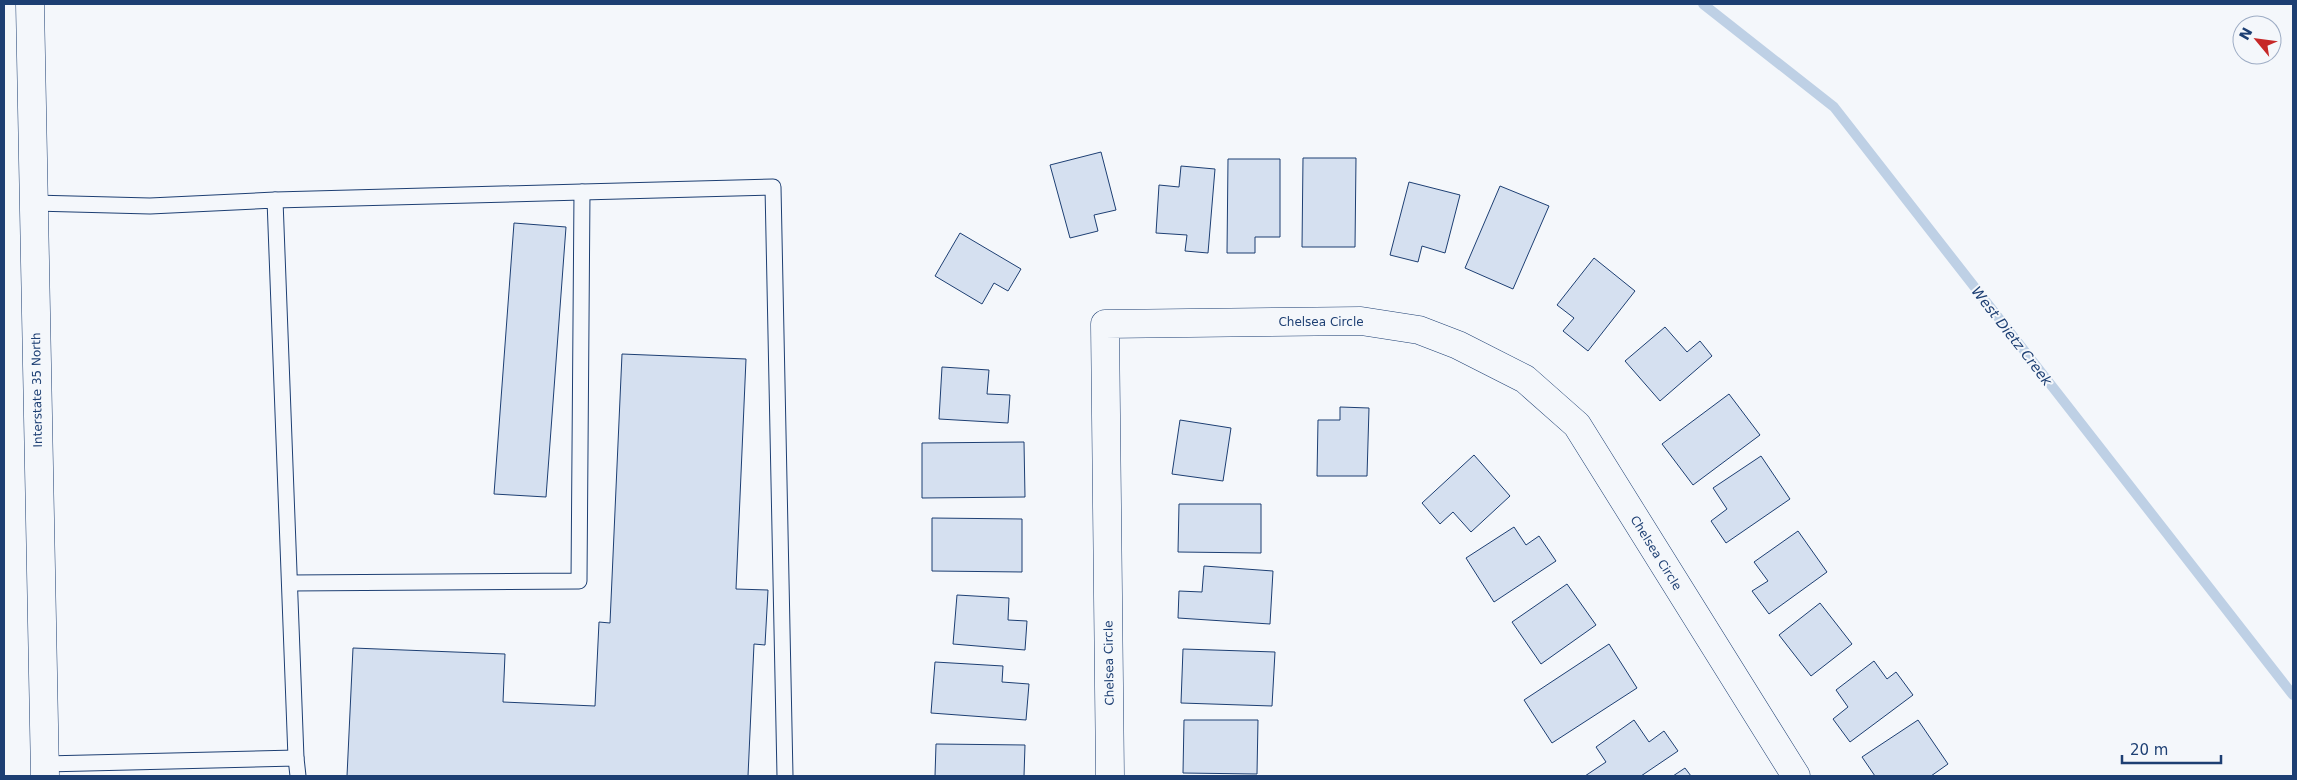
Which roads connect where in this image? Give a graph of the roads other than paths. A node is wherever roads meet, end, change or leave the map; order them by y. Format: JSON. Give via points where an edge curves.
{"nodes":[{"id":1,"x":30,"y":4,"type":"edge"},
{"id":2,"x":582,"y":192,"type":"junction"},
{"id":3,"x":275,"y":200,"type":"junction"},
{"id":4,"x":34,"y":203,"type":"junction"},
{"id":5,"x":290,"y":583,"type":"junction"},
{"id":6,"x":296,"y":758,"type":"junction"},
{"id":7,"x":45,"y":770,"type":"edge"},
{"id":8,"x":298,"y":776,"type":"edge"},
{"id":9,"x":785,"y":776,"type":"edge"},
{"id":10,"x":1110,"y":776,"type":"edge"},
{"id":11,"x":1796,"y":776,"type":"edge"}],
"edges":[{"from":1,"to":4,"type":"street","name":"Interstate 35 North"},
{"from":2,"to":3,"type":"lane"},
{"from":2,"to":5,"type":"lane","via":[[579,581]]},
{"from":2,"to":9,"type":"lane","via":[[773,187]]},
{"from":3,"to":4,"type":"lane","via":[[150,206]]},
{"from":3,"to":5,"type":"lane"},
{"from":4,"to":7,"type":"street","name":"Interstate 35 North"},
{"from":5,"to":6,"type":"lane"},
{"from":6,"to":7,"type":"lane"},
{"from":6,"to":8,"type":"lane"},
{"from":10,"to":11,"type":"street","name":"Chelsea Circle","via":[[1105,324],[1361,321],[1419,330],[1458,345],[1525,379],[1576,425]]}]}
